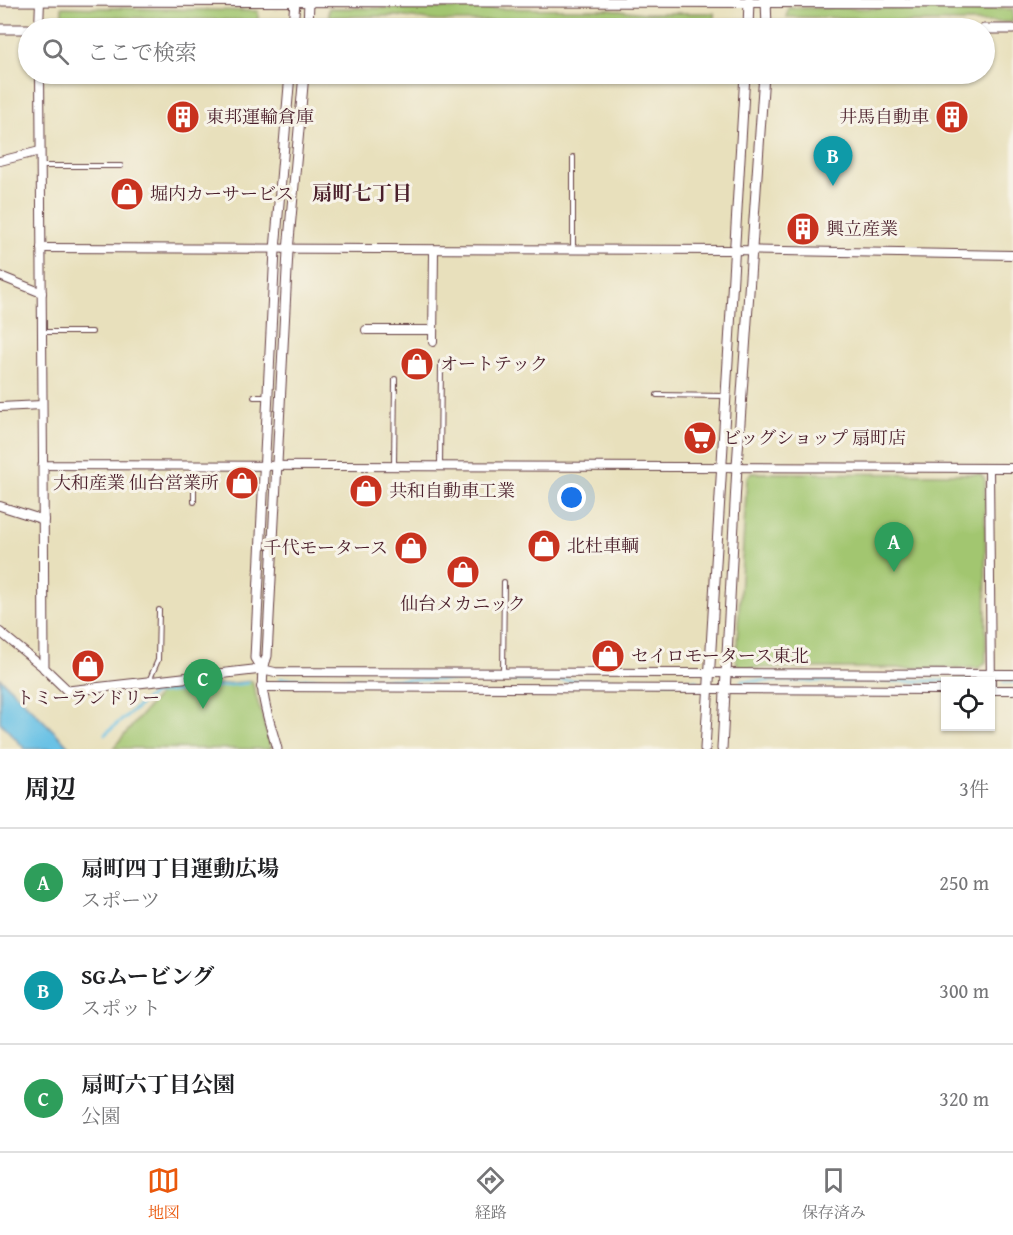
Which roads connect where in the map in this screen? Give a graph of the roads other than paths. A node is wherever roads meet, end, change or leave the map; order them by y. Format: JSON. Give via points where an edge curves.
{"nodes":[{"id":1,"x":0,"y":1,"type":"edge"},
{"id":2,"x":40,"y":1,"type":"edge"},
{"id":3,"x":295,"y":1,"type":"edge"},
{"id":4,"x":309,"y":1,"type":"edge"},
{"id":5,"x":749,"y":1,"type":"edge"},
{"id":6,"x":766,"y":1,"type":"edge"},
{"id":7,"x":1013,"y":3,"type":"edge"},
{"id":8,"x":39,"y":18,"type":"edge"},
{"id":9,"x":294,"y":18,"type":"edge"},
{"id":10,"x":308,"y":18,"type":"edge"},
{"id":11,"x":748,"y":18,"type":"edge"},
{"id":12,"x":767,"y":18,"type":"edge"},
{"id":13,"x":0,"y":29,"type":"edge"},
{"id":14,"x":18,"y":29,"type":"edge"},
{"id":15,"x":995,"y":29,"type":"edge"},
{"id":16,"x":1013,"y":29,"type":"edge"},
{"id":17,"x":40,"y":84,"type":"edge"},
{"id":18,"x":289,"y":84,"type":"edge"},
{"id":19,"x":303,"y":84,"type":"edge"},
{"id":20,"x":744,"y":84,"type":"edge"},
{"id":21,"x":763,"y":84,"type":"edge"},
{"id":22,"x":40,"y":151,"type":"junction"},
{"id":23,"x":573,"y":157,"type":"dead end"},
{"id":24,"x":0,"y":161,"type":"edge"},
{"id":25,"x":40,"y":166,"type":"junction"},
{"id":26,"x":121,"y":166,"type":"dead end"},
{"id":27,"x":41,"y":248,"type":"junction"},
{"id":28,"x":276,"y":250,"type":"junction"},
{"id":29,"x":733,"y":250,"type":"junction"},
{"id":30,"x":288,"y":251,"type":"junction"},
{"id":31,"x":434,"y":251,"type":"junction"},
{"id":32,"x":573,"y":251,"type":"junction"},
{"id":33,"x":751,"y":251,"type":"junction"},
{"id":34,"x":1013,"y":255,"type":"edge"},
{"id":35,"x":0,"y":276,"type":"edge"},
{"id":36,"x":42,"y":293,"type":"junction"},
{"id":37,"x":366,"y":330,"type":"dead end"},
{"id":38,"x":434,"y":330,"type":"junction"},
{"id":39,"x":43,"y":332,"type":"junction"},
{"id":40,"x":92,"y":332,"type":"dead end"},
{"id":41,"x":433,"y":342,"type":"dead end"},
{"id":42,"x":441,"y":363,"type":"dead end"},
{"id":43,"x":395,"y":379,"type":"dead end"},
{"id":44,"x":657,"y":395,"type":"dead end"},
{"id":45,"x":724,"y":396,"type":"junction"},
{"id":46,"x":254,"y":397,"type":"dead end"},
{"id":47,"x":267,"y":397,"type":"junction"},
{"id":48,"x":42,"y":405,"type":"junction"},
{"id":49,"x":0,"y":407,"type":"edge"},
{"id":50,"x":43,"y":465,"type":"junction"},
{"id":51,"x":194,"y":465,"type":"junction"},
{"id":52,"x":264,"y":465,"type":"junction"},
{"id":53,"x":278,"y":465,"type":"junction"},
{"id":54,"x":394,"y":465,"type":"junction"},
{"id":55,"x":440,"y":465,"type":"junction"},
{"id":56,"x":720,"y":465,"type":"junction"},
{"id":57,"x":737,"y":466,"type":"junction"},
{"id":58,"x":989,"y":468,"type":"junction"},
{"id":59,"x":1013,"y":468,"type":"edge"},
{"id":60,"x":194,"y":502,"type":"dead end"},
{"id":61,"x":0,"y":506,"type":"edge"},
{"id":62,"x":44,"y":520,"type":"junction"},
{"id":63,"x":504,"y":582,"type":"dead end"},
{"id":64,"x":159,"y":610,"type":"dead end"},
{"id":65,"x":0,"y":632,"type":"edge"},
{"id":66,"x":44,"y":668,"type":"junction"},
{"id":67,"x":262,"y":669,"type":"junction"},
{"id":68,"x":503,"y":673,"type":"junction"},
{"id":69,"x":727,"y":673,"type":"junction"},
{"id":70,"x":709,"y":674,"type":"junction"},
{"id":71,"x":991,"y":674,"type":"junction"},
{"id":72,"x":1013,"y":674,"type":"edge"},
{"id":73,"x":149,"y":682,"type":"junction"},
{"id":74,"x":261,"y":687,"type":"junction"},
{"id":75,"x":708,"y":687,"type":"junction"},
{"id":76,"x":726,"y":687,"type":"junction"},
{"id":77,"x":941,"y":690,"type":"edge"},
{"id":78,"x":995,"y":690,"type":"edge"},
{"id":79,"x":1013,"y":690,"type":"edge"},
{"id":80,"x":277,"y":749,"type":"edge"},
{"id":81,"x":705,"y":749,"type":"edge"},
{"id":82,"x":722,"y":749,"type":"edge"}],
"edges":[{"from":1,"to":2,"type":"street"},
{"from":2,"to":3,"type":"street"},
{"from":2,"to":8,"type":"street"},
{"from":3,"to":4,"type":"street"},
{"from":3,"to":9,"type":"street"},
{"from":4,"to":5,"type":"street"},
{"from":4,"to":10,"type":"street"},
{"from":5,"to":6,"type":"street"},
{"from":5,"to":11,"type":"street"},
{"from":6,"to":7,"type":"street"},
{"from":6,"to":12,"type":"street"},
{"from":13,"to":14,"type":"street"},
{"from":15,"to":16,"type":"street"},
{"from":17,"to":22,"type":"street"},
{"from":18,"to":28,"type":"street"},
{"from":19,"to":30,"type":"street"},
{"from":20,"to":29,"type":"street"},
{"from":21,"to":33,"type":"street"},
{"from":22,"to":24,"type":"street"},
{"from":22,"to":25,"type":"street"},
{"from":23,"to":32,"type":"lane"},
{"from":25,"to":26,"type":"lane"},
{"from":25,"to":27,"type":"street"},
{"from":27,"to":28,"type":"street"},
{"from":27,"to":36,"type":"street"},
{"from":28,"to":30,"type":"street"},
{"from":28,"to":47,"type":"street"},
{"from":29,"to":32,"type":"street"},
{"from":29,"to":33,"type":"street"},
{"from":29,"to":45,"type":"street"},
{"from":30,"to":31,"type":"street"},
{"from":30,"to":53,"type":"street"},
{"from":31,"to":32,"type":"street"},
{"from":31,"to":38,"type":"street"},
{"from":33,"to":34,"type":"street"},
{"from":33,"to":57,"type":"street"},
{"from":35,"to":36,"type":"street"},
{"from":36,"to":39,"type":"street"},
{"from":37,"to":38,"type":"street"},
{"from":38,"to":41,"type":"street"},
{"from":39,"to":40,"type":"lane"},
{"from":39,"to":48,"type":"street"},
{"from":42,"to":55,"type":"lane"},
{"from":43,"to":54,"type":"lane"},
{"from":44,"to":45,"type":"lane"},
{"from":45,"to":56,"type":"street"},
{"from":46,"to":47,"type":"lane"},
{"from":47,"to":52,"type":"street"},
{"from":48,"to":49,"type":"street"},
{"from":48,"to":50,"type":"street"},
{"from":50,"to":51,"type":"street"},
{"from":50,"to":62,"type":"street"},
{"from":51,"to":52,"type":"street"},
{"from":51,"to":60,"type":"lane"},
{"from":52,"to":53,"type":"street"},
{"from":52,"to":67,"type":"street","via":[[255,658]]},
{"from":53,"to":54,"type":"street"},
{"from":53,"to":67,"type":"street","via":[[267,656]]},
{"from":54,"to":55,"type":"street"},
{"from":55,"to":56,"type":"street"},
{"from":56,"to":57,"type":"street"},
{"from":56,"to":70,"type":"street"},
{"from":57,"to":58,"type":"street"},
{"from":57,"to":69,"type":"street"},
{"from":58,"to":59,"type":"street"},
{"from":58,"to":71,"type":"street"},
{"from":61,"to":62,"type":"street"},
{"from":62,"to":66,"type":"street"},
{"from":63,"to":68,"type":"lane"},
{"from":64,"to":73,"type":"lane","via":[[158,660]]},
{"from":65,"to":66,"type":"street"},
{"from":66,"to":73,"type":"street","via":[[68,691]]},
{"from":67,"to":68,"type":"street"},
{"from":67,"to":73,"type":"street"},
{"from":67,"to":74,"type":"street"},
{"from":68,"to":70,"type":"street"},
{"from":69,"to":70,"type":"street"},
{"from":69,"to":71,"type":"street"},
{"from":69,"to":76,"type":"street"},
{"from":70,"to":75,"type":"street"},
{"from":71,"to":72,"type":"street"},
{"from":74,"to":75,"type":"street"},
{"from":74,"to":80,"type":"street"},
{"from":75,"to":76,"type":"street"},
{"from":75,"to":81,"type":"street"},
{"from":76,"to":77,"type":"street"},
{"from":76,"to":82,"type":"street"},
{"from":78,"to":79,"type":"street"}]}
